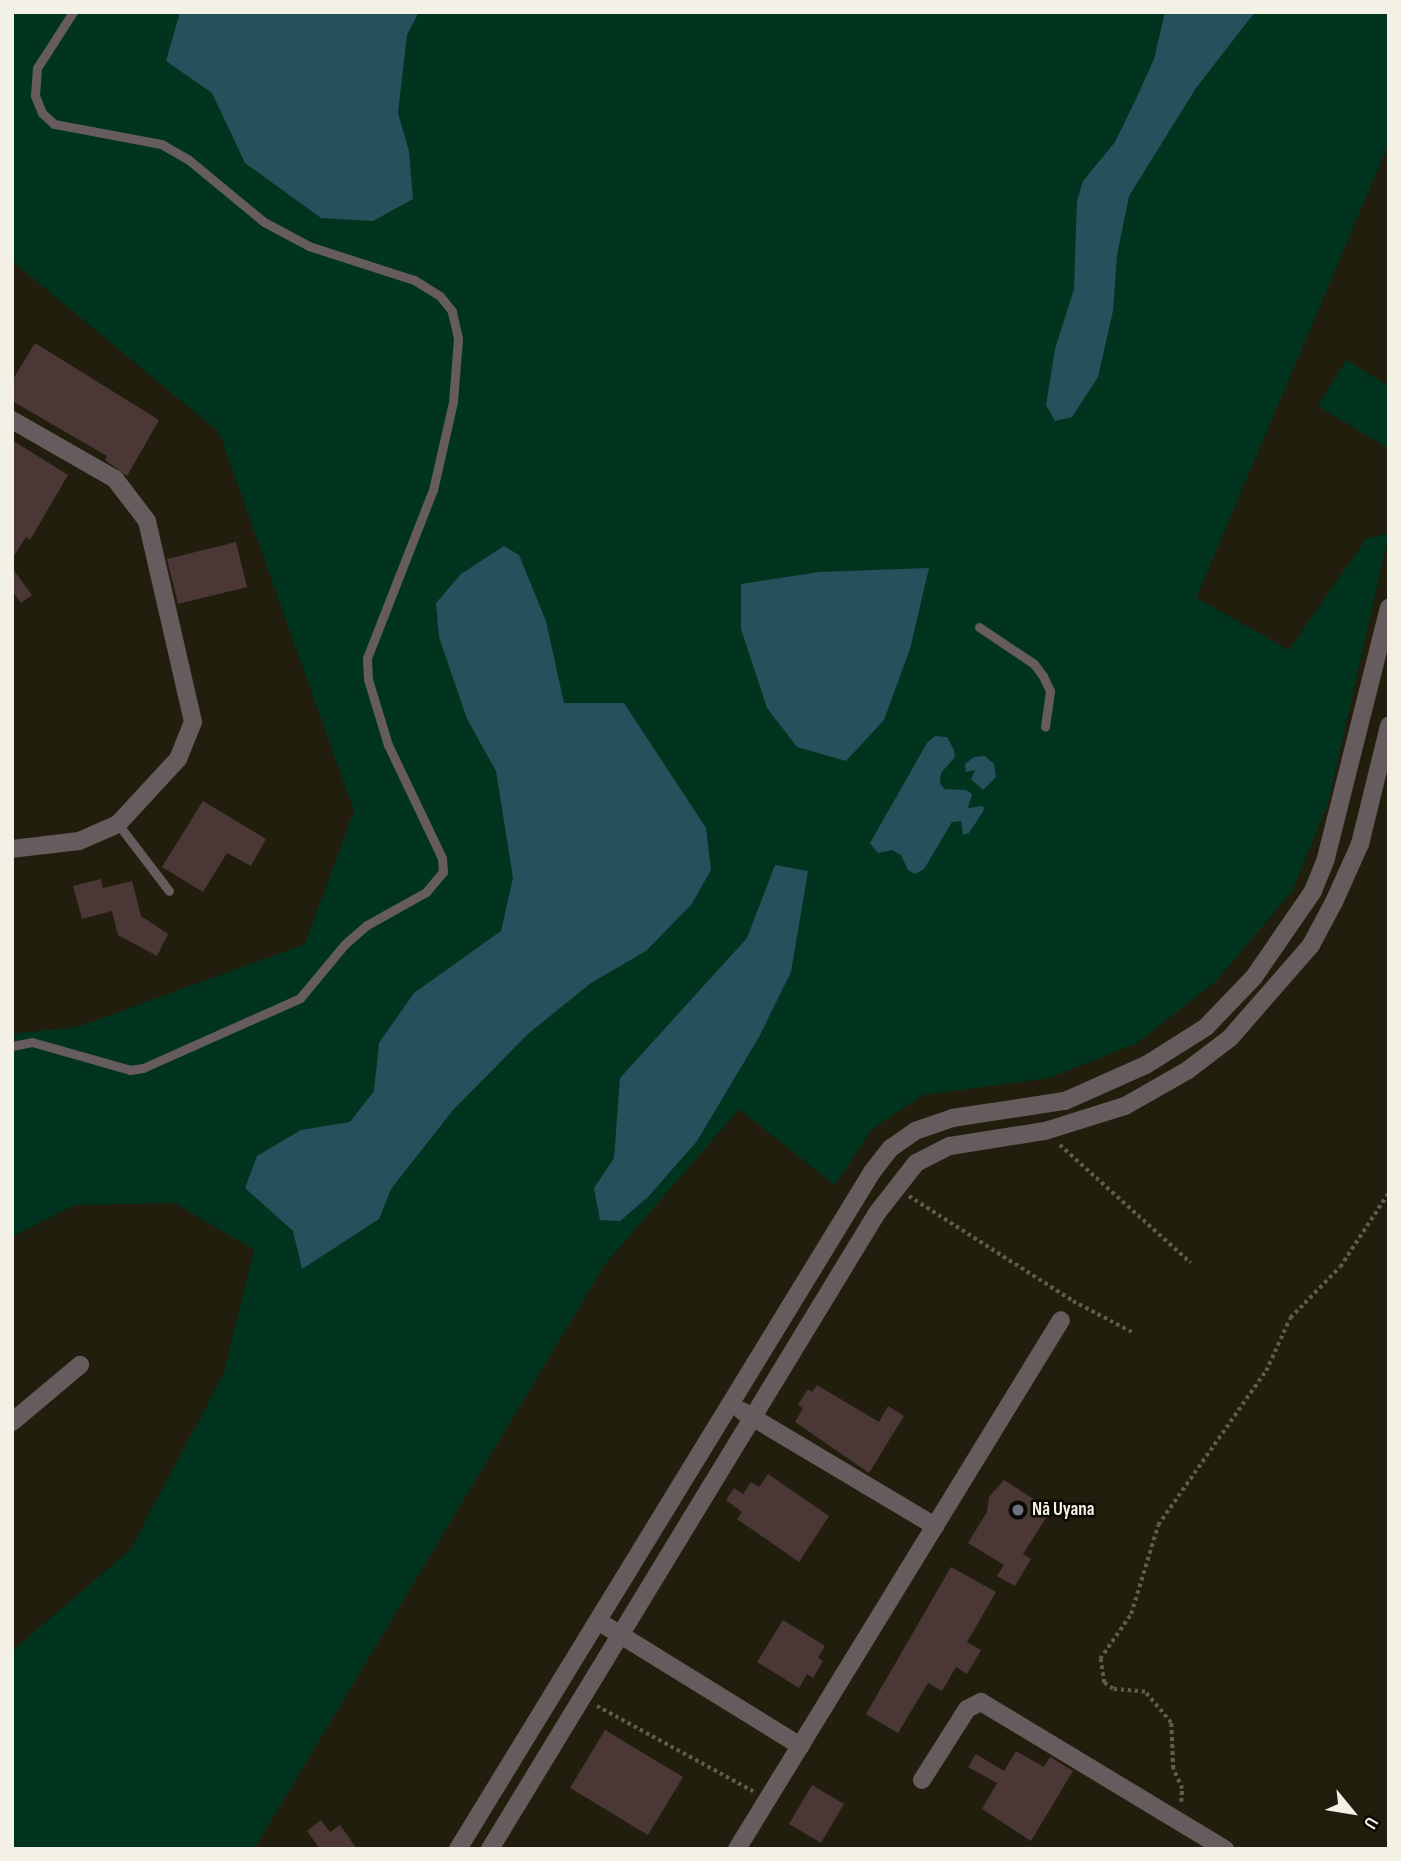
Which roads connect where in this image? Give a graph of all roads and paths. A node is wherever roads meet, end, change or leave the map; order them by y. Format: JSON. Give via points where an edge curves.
{"nodes":[{"id":1,"x":73,"y":12,"type":"edge"},
{"id":2,"x":12,"y":420,"type":"edge"},
{"id":3,"x":1389,"y":608,"type":"edge"},
{"id":4,"x":979,"y":627,"type":"dead end"},
{"id":5,"x":1389,"y":726,"type":"edge"},
{"id":6,"x":1045,"y":727,"type":"dead end"},
{"id":7,"x":118,"y":824,"type":"junction"},
{"id":8,"x":12,"y":849,"type":"edge"},
{"id":9,"x":169,"y":891,"type":"dead end"},
{"id":10,"x":12,"y":1046,"type":"edge"},
{"id":11,"x":1045,"y":1131,"type":"junction"},
{"id":12,"x":896,"y":1188,"type":"junction"},
{"id":13,"x":1389,"y":1192,"type":"edge"},
{"id":14,"x":1191,"y":1263,"type":"dead end"},
{"id":15,"x":1061,"y":1320,"type":"dead end"},
{"id":16,"x":1134,"y":1333,"type":"dead end"},
{"id":17,"x":80,"y":1365,"type":"dead end"},
{"id":18,"x":730,"y":1404,"type":"junction"},
{"id":19,"x":753,"y":1417,"type":"junction"},
{"id":20,"x":12,"y":1422,"type":"edge"},
{"id":21,"x":935,"y":1526,"type":"junction"},
{"id":22,"x":598,"y":1621,"type":"junction"},
{"id":23,"x":620,"y":1635,"type":"junction"},
{"id":24,"x":582,"y":1698,"type":"junction"},
{"id":25,"x":800,"y":1746,"type":"junction"},
{"id":26,"x":922,"y":1780,"type":"dead end"},
{"id":27,"x":768,"y":1799,"type":"junction"},
{"id":28,"x":1178,"y":1818,"type":"junction"},
{"id":29,"x":458,"y":1849,"type":"edge"},
{"id":30,"x":491,"y":1849,"type":"edge"},
{"id":31,"x":737,"y":1849,"type":"edge"},
{"id":32,"x":1226,"y":1849,"type":"edge"}],
"edges":[{"from":1,"to":10,"type":"lane","via":[[37,68],[35,96],[42,113],[54,124],[161,144],[189,160],[264,222],[309,246],[414,279],[440,296],[452,311],[458,338],[453,402],[433,490],[367,657],[368,679],[388,745],[442,858],[443,872],[426,892],[367,925],[345,944],[300,998],[143,1068],[120,1067],[32,1042]]},
{"from":2,"to":7,"type":"street","via":[[115,479],[147,521],[154,546],[193,722],[178,760]]},
{"from":3,"to":18,"type":"street","via":[[1326,858],[1313,891],[1254,977],[1206,1027],[1146,1065],[1065,1101],[952,1118],[915,1131],[891,1148]]},
{"from":4,"to":6,"type":"lane","via":[[1034,664],[1043,676],[1050,691]]},
{"from":5,"to":11,"type":"street","via":[[1360,844],[1311,945],[1277,989],[1230,1038],[1188,1070],[1125,1106]]},
{"from":7,"to":8,"type":"street","via":[[79,841]]},
{"from":7,"to":9,"type":"lane"},
{"from":11,"to":12,"type":"street","via":[[950,1146],[916,1163]]},
{"from":11,"to":14,"type":"path"},
{"from":12,"to":16,"type":"path","via":[[1073,1301]]},
{"from":12,"to":19,"type":"street"},
{"from":13,"to":28,"type":"path","via":[[1340,1267],[1290,1318],[1266,1371],[1215,1450],[1158,1525],[1131,1614],[1100,1659],[1104,1683],[1113,1689],[1145,1692],[1171,1723],[1173,1769],[1182,1789]]},
{"from":15,"to":21,"type":"street"},
{"from":17,"to":20,"type":"street"},
{"from":18,"to":19,"type":"street"},
{"from":18,"to":22,"type":"street"},
{"from":19,"to":21,"type":"street"},
{"from":19,"to":23,"type":"street"},
{"from":21,"to":25,"type":"street"},
{"from":22,"to":23,"type":"street"},
{"from":22,"to":29,"type":"street"},
{"from":23,"to":24,"type":"street"},
{"from":23,"to":25,"type":"street"},
{"from":24,"to":27,"type":"path"},
{"from":24,"to":30,"type":"street"},
{"from":25,"to":27,"type":"street"},
{"from":26,"to":28,"type":"street","via":[[967,1709],[981,1702]]},
{"from":27,"to":31,"type":"street"},
{"from":28,"to":32,"type":"street"}]}
